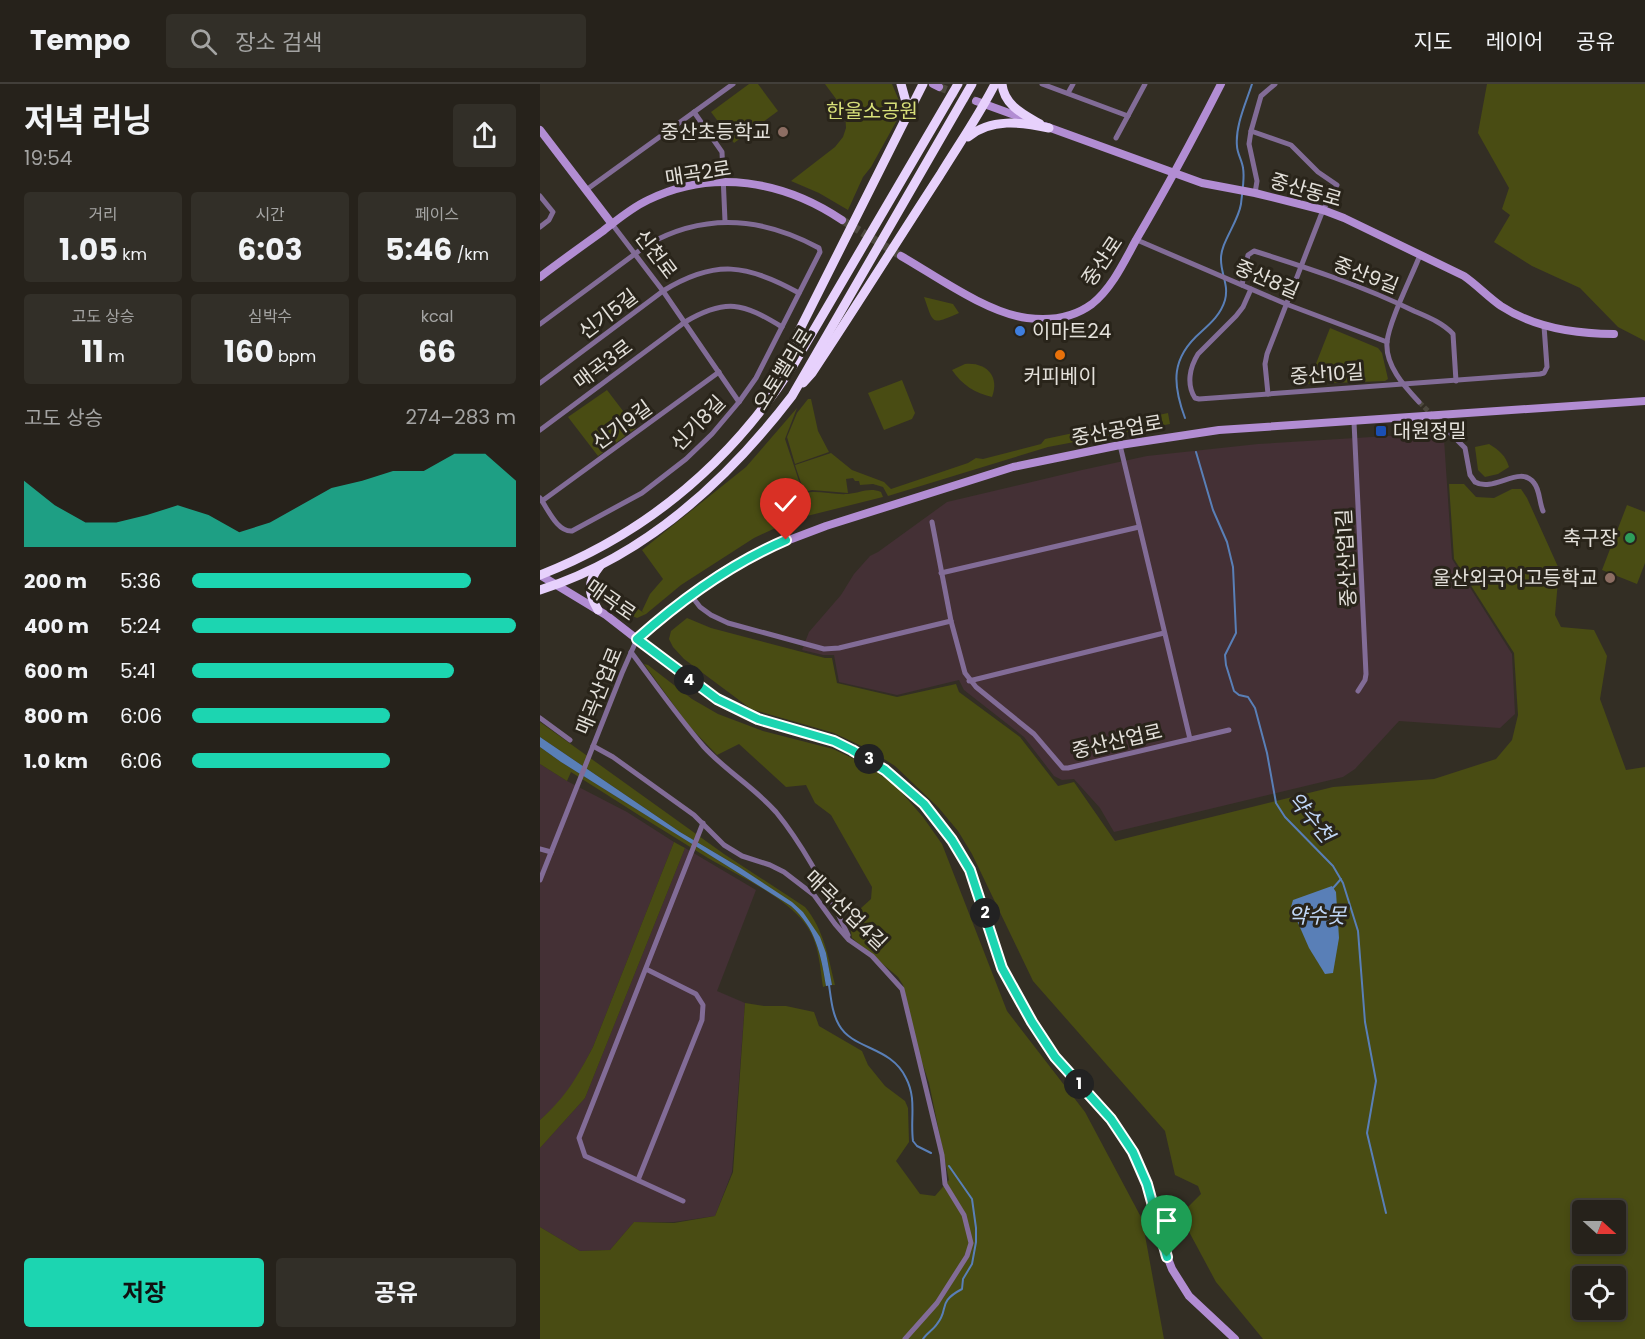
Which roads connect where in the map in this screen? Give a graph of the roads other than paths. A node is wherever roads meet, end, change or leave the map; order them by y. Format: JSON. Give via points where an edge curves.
{"nodes":[{"id":1,"x":733,"y":84,"type":"edge"},
{"id":2,"x":901,"y":84,"type":"edge"},
{"id":3,"x":923,"y":84,"type":"edge"},
{"id":4,"x":958,"y":84,"type":"edge"},
{"id":5,"x":972,"y":84,"type":"edge"},
{"id":6,"x":994,"y":84,"type":"edge"},
{"id":7,"x":1002,"y":84,"type":"edge"},
{"id":8,"x":1042,"y":84,"type":"edge"},
{"id":9,"x":1073,"y":84,"type":"edge"},
{"id":10,"x":1145,"y":84,"type":"edge"},
{"id":11,"x":1221,"y":84,"type":"edge"},
{"id":12,"x":1275,"y":84,"type":"edge"},
{"id":13,"x":1068,"y":93,"type":"junction"},
{"id":14,"x":980,"y":102,"type":"junction"},
{"id":15,"x":694,"y":112,"type":"junction"},
{"id":16,"x":1128,"y":116,"type":"junction"},
{"id":17,"x":1046,"y":127,"type":"junction"},
{"id":18,"x":902,"y":128,"type":"junction"},
{"id":19,"x":540,"y":130,"type":"edge"},
{"id":20,"x":1251,"y":131,"type":"junction"},
{"id":21,"x":1116,"y":138,"type":"dead end"},
{"id":22,"x":960,"y":146,"type":"junction"},
{"id":23,"x":1175,"y":174,"type":"junction"},
{"id":24,"x":723,"y":182,"type":"junction"},
{"id":25,"x":586,"y":190,"type":"junction"},
{"id":26,"x":1255,"y":193,"type":"junction"},
{"id":27,"x":540,"y":196,"type":"edge"},
{"id":28,"x":1323,"y":210,"type":"junction"},
{"id":29,"x":842,"y":220,"type":"tunnel mouth"},
{"id":30,"x":724,"y":221,"type":"junction"},
{"id":31,"x":612,"y":224,"type":"junction"},
{"id":32,"x":540,"y":227,"type":"edge"},
{"id":33,"x":1137,"y":240,"type":"junction"},
{"id":34,"x":635,"y":253,"type":"junction"},
{"id":35,"x":1420,"y":255,"type":"junction"},
{"id":36,"x":901,"y":256,"type":"tunnel mouth"},
{"id":37,"x":1301,"y":266,"type":"junction"},
{"id":38,"x":540,"y":277,"type":"edge"},
{"id":39,"x":1242,"y":285,"type":"junction"},
{"id":40,"x":1251,"y":289,"type":"junction"},
{"id":41,"x":663,"y":291,"type":"junction"},
{"id":42,"x":799,"y":293,"type":"junction"},
{"id":43,"x":1286,"y":304,"type":"junction"},
{"id":44,"x":1400,"y":304,"type":"junction"},
{"id":45,"x":685,"y":322,"type":"junction"},
{"id":46,"x":540,"y":324,"type":"edge"},
{"id":47,"x":1544,"y":326,"type":"junction"},
{"id":48,"x":782,"y":327,"type":"junction"},
{"id":49,"x":1614,"y":334,"type":"dead end"},
{"id":50,"x":1387,"y":342,"type":"junction"},
{"id":51,"x":719,"y":372,"type":"junction"},
{"id":52,"x":1456,"y":381,"type":"junction"},
{"id":53,"x":540,"y":383,"type":"edge"},
{"id":54,"x":1402,"y":384,"type":"junction"},
{"id":55,"x":1268,"y":394,"type":"junction"},
{"id":56,"x":792,"y":396,"type":"junction"},
{"id":57,"x":770,"y":401,"type":"junction"},
{"id":58,"x":1645,"y":401,"type":"edge"},
{"id":59,"x":740,"y":402,"type":"junction"},
{"id":60,"x":1419,"y":402,"type":"tunnel mouth"},
{"id":61,"x":1354,"y":422,"type":"junction"},
{"id":62,"x":540,"y":430,"type":"edge"},
{"id":63,"x":1448,"y":431,"type":"tunnel mouth"},
{"id":64,"x":1120,"y":445,"type":"junction"},
{"id":65,"x":541,"y":500,"type":"edge"},
{"id":66,"x":1543,"y":511,"type":"dead end"},
{"id":67,"x":932,"y":522,"type":"dead end"},
{"id":68,"x":1139,"y":527,"type":"junction"},
{"id":69,"x":602,"y":564,"type":"junction"},
{"id":70,"x":941,"y":573,"type":"junction"},
{"id":71,"x":540,"y":575,"type":"edge"},
{"id":72,"x":556,"y":584,"type":"junction"},
{"id":73,"x":540,"y":590,"type":"edge"},
{"id":74,"x":690,"y":594,"type":"junction"},
{"id":75,"x":598,"y":610,"type":"junction"},
{"id":76,"x":951,"y":621,"type":"junction"},
{"id":77,"x":1164,"y":633,"type":"junction"},
{"id":78,"x":637,"y":639,"type":"junction"},
{"id":79,"x":631,"y":652,"type":"junction"},
{"id":80,"x":969,"y":681,"type":"junction"},
{"id":81,"x":1358,"y":691,"type":"dead end"},
{"id":82,"x":540,"y":718,"type":"edge"},
{"id":83,"x":1229,"y":730,"type":"dead end"},
{"id":84,"x":1190,"y":739,"type":"junction"},
{"id":85,"x":570,"y":740,"type":"dead end"},
{"id":86,"x":593,"y":746,"type":"junction"},
{"id":87,"x":701,"y":827,"type":"junction"},
{"id":88,"x":540,"y":849,"type":"edge"},
{"id":89,"x":551,"y":852,"type":"junction"},
{"id":90,"x":540,"y":880,"type":"edge"},
{"id":91,"x":849,"y":940,"type":"junction"},
{"id":92,"x":646,"y":969,"type":"junction"},
{"id":93,"x":638,"y":1180,"type":"junction"},
{"id":94,"x":683,"y":1202,"type":"dead end"},
{"id":95,"x":905,"y":1339,"type":"edge"},
{"id":96,"x":1235,"y":1339,"type":"edge"}],
"edges":[{"from":1,"to":15,"type":"street"},
{"from":2,"to":18,"type":"highway","via":[[906,102]]},
{"from":3,"to":18,"type":"highway"},
{"from":4,"to":57,"type":"highway","name":"오토밸리로"},
{"from":5,"to":56,"type":"highway","name":"오토밸리로"},
{"from":6,"to":14,"type":"highway"},
{"from":7,"to":17,"type":"highway","via":[[1010,103]]},
{"from":8,"to":13,"type":"street"},
{"from":9,"to":13,"type":"street"},
{"from":10,"to":16,"type":"street"},
{"from":11,"to":23,"type":"street","name":"중산로"},
{"from":12,"to":20,"type":"street","via":[[1261,96]]},
{"from":13,"to":16,"type":"street"},
{"from":14,"to":17,"type":"street","name":"중산동로"},
{"from":14,"to":22,"type":"highway"},
{"from":15,"to":24,"type":"street","via":[[722,152]]},
{"from":15,"to":25,"type":"street"},
{"from":16,"to":21,"type":"street"},
{"from":17,"to":22,"type":"highway","via":[[999,124],[974,132]]},
{"from":17,"to":23,"type":"street","name":"중산동로"},
{"from":18,"to":57,"type":"highway","via":[[796,337]]},
{"from":19,"to":25,"type":"street","name":"신천로"},
{"from":20,"to":26,"type":"street"},
{"from":20,"to":28,"type":"street","via":[[1291,146],[1337,186]]},
{"from":22,"to":56,"type":"highway","via":[[813,373]]},
{"from":23,"to":26,"type":"street","name":"중산동로"},
{"from":23,"to":33,"type":"street","name":"중산로"},
{"from":24,"to":29,"type":"street","name":"매곡2로","via":[[786,191]]},
{"from":24,"to":30,"type":"street"},
{"from":24,"to":31,"type":"street","name":"매곡2로","via":[[667,192],[630,210]]},
{"from":25,"to":31,"type":"street","name":"신천로"},
{"from":26,"to":28,"type":"street","name":"중산동로"},
{"from":27,"to":32,"type":"street","via":[[553,212]]},
{"from":28,"to":35,"type":"street","name":"중산동로"},
{"from":28,"to":37,"type":"street"},
{"from":30,"to":34,"type":"street","via":[[680,229]]},
{"from":30,"to":42,"type":"street","name":"신기8길","via":[[778,229],[819,248]]},
{"from":31,"to":34,"type":"street","name":"신천로"},
{"from":31,"to":38,"type":"street","name":"매곡2로"},
{"from":33,"to":36,"type":"street","name":"중산로","via":[[1094,302],[1056,319],[1027,318],[1000,310]]},
{"from":33,"to":39,"type":"street","name":"중산8길"},
{"from":34,"to":41,"type":"street","name":"신천로"},
{"from":34,"to":46,"type":"street"},
{"from":35,"to":44,"type":"street"},
{"from":35,"to":47,"type":"street","name":"중산동로","via":[[1476,284],[1499,305]]},
{"from":37,"to":39,"type":"street","name":"중산9길","via":[[1251,252]]},
{"from":37,"to":43,"type":"street"},
{"from":37,"to":44,"type":"street","name":"중산9길"},
{"from":39,"to":40,"type":"street","name":"중산8길"},
{"from":40,"to":43,"type":"street","name":"중산8길"},
{"from":40,"to":55,"type":"street","name":"중산10길","via":[[1236,316],[1198,354],[1190,382],[1192,394],[1199,399]]},
{"from":41,"to":42,"type":"street","name":"신기5길","via":[[699,272],[727,268],[757,273]]},
{"from":41,"to":45,"type":"street","name":"신천로"},
{"from":41,"to":53,"type":"street","name":"신기5길"},
{"from":42,"to":48,"type":"street","name":"신기8길"},
{"from":43,"to":50,"type":"street","name":"중산8길"},
{"from":43,"to":55,"type":"street","via":[[1267,354]]},
{"from":44,"to":50,"type":"street"},
{"from":44,"to":52,"type":"street","name":"중산9길","via":[[1453,334]]},
{"from":45,"to":48,"type":"street","name":"매곡3로","via":[[708,309],[729,306],[752,310]]},
{"from":45,"to":51,"type":"street","name":"신천로"},
{"from":45,"to":62,"type":"street","name":"매곡3로"},
{"from":47,"to":49,"type":"street","name":"중산동로"},
{"from":47,"to":52,"type":"street","name":"중산10길","via":[[1544,373]]},
{"from":48,"to":59,"type":"street","name":"신기8길"},
{"from":50,"to":54,"type":"street"},
{"from":51,"to":59,"type":"street","name":"신천로"},
{"from":51,"to":65,"type":"street","name":"신기9길"},
{"from":52,"to":54,"type":"street","name":"중산10길"},
{"from":54,"to":55,"type":"street","name":"중산10길"},
{"from":54,"to":60,"type":"street"},
{"from":56,"to":69,"type":"highway","name":"오토밸리로","via":[[745,454],[707,490],[660,528]]},
{"from":57,"to":71,"type":"highway","name":"오토밸리로","via":[[730,449],[689,488],[589,554]]},
{"from":58,"to":61,"type":"street","name":"중산공업로"},
{"from":59,"to":65,"type":"street","name":"신기8길","via":[[712,434],[662,479],[572,531],[561,528]]},
{"from":61,"to":64,"type":"street","name":"중산공업로","via":[[1219,430]]},
{"from":61,"to":81,"type":"street","name":"중산산업1길","via":[[1366,674]]},
{"from":63,"to":66,"type":"street","via":[[1465,448],[1475,482],[1487,486],[1516,477],[1528,478],[1536,485]]},
{"from":64,"to":68,"type":"street","name":"중산산업로"},
{"from":64,"to":74,"type":"street","name":"중산공업로","via":[[1013,467],[826,526],[751,556]]},
{"from":67,"to":70,"type":"street"},
{"from":68,"to":70,"type":"street"},
{"from":68,"to":77,"type":"street","name":"중산산업로"},
{"from":69,"to":72,"type":"highway","name":"오토밸리로"},
{"from":69,"to":75,"type":"highway","via":[[590,581]]},
{"from":70,"to":76,"type":"street"},
{"from":71,"to":72,"type":"street","name":"매곡로"},
{"from":72,"to":73,"type":"highway","name":"오토밸리로"},
{"from":72,"to":75,"type":"street","name":"매곡로"},
{"from":74,"to":76,"type":"street","via":[[700,607],[728,623],[824,649]]},
{"from":74,"to":78,"type":"street","name":"중산공업로"},
{"from":75,"to":78,"type":"street","name":"매곡로"},
{"from":76,"to":80,"type":"street"},
{"from":77,"to":80,"type":"street"},
{"from":77,"to":84,"type":"street","name":"중산산업로"},
{"from":78,"to":79,"type":"street","name":"매곡산업로"},
{"from":78,"to":96,"type":"street","name":"매곡로","via":[[717,699],[758,719],[852,750],[885,770],[924,804],[970,870],[1002,968],[1032,1022],[1055,1057],[1111,1119],[1133,1152],[1147,1184],[1172,1269],[1189,1296]]},
{"from":79,"to":86,"type":"street","name":"매곡산업로"},
{"from":79,"to":91,"type":"street","via":[[707,750],[775,812],[842,920]]},
{"from":80,"to":84,"type":"street","name":"중산산업로","via":[[1026,727],[1063,768]]},
{"from":82,"to":85,"type":"street"},
{"from":83,"to":84,"type":"street","name":"중산산업로"},
{"from":86,"to":87,"type":"street","name":"매곡산업4길","via":[[694,815]]},
{"from":86,"to":89,"type":"street","name":"매곡산업로"},
{"from":87,"to":91,"type":"street","name":"매곡산업4길","via":[[742,856],[784,872],[814,895]]},
{"from":87,"to":92,"type":"street"},
{"from":88,"to":89,"type":"street"},
{"from":89,"to":90,"type":"street"},
{"from":91,"to":95,"type":"street","name":"매곡산업4길","via":[[872,956],[902,988],[942,1155],[945,1184],[964,1215],[970,1243],[967,1256],[937,1303]]},
{"from":92,"to":93,"type":"street","via":[[696,994],[703,1005],[702,1020]]},
{"from":92,"to":93,"type":"street","via":[[579,1138],[585,1156]]},
{"from":93,"to":94,"type":"street"}]}
